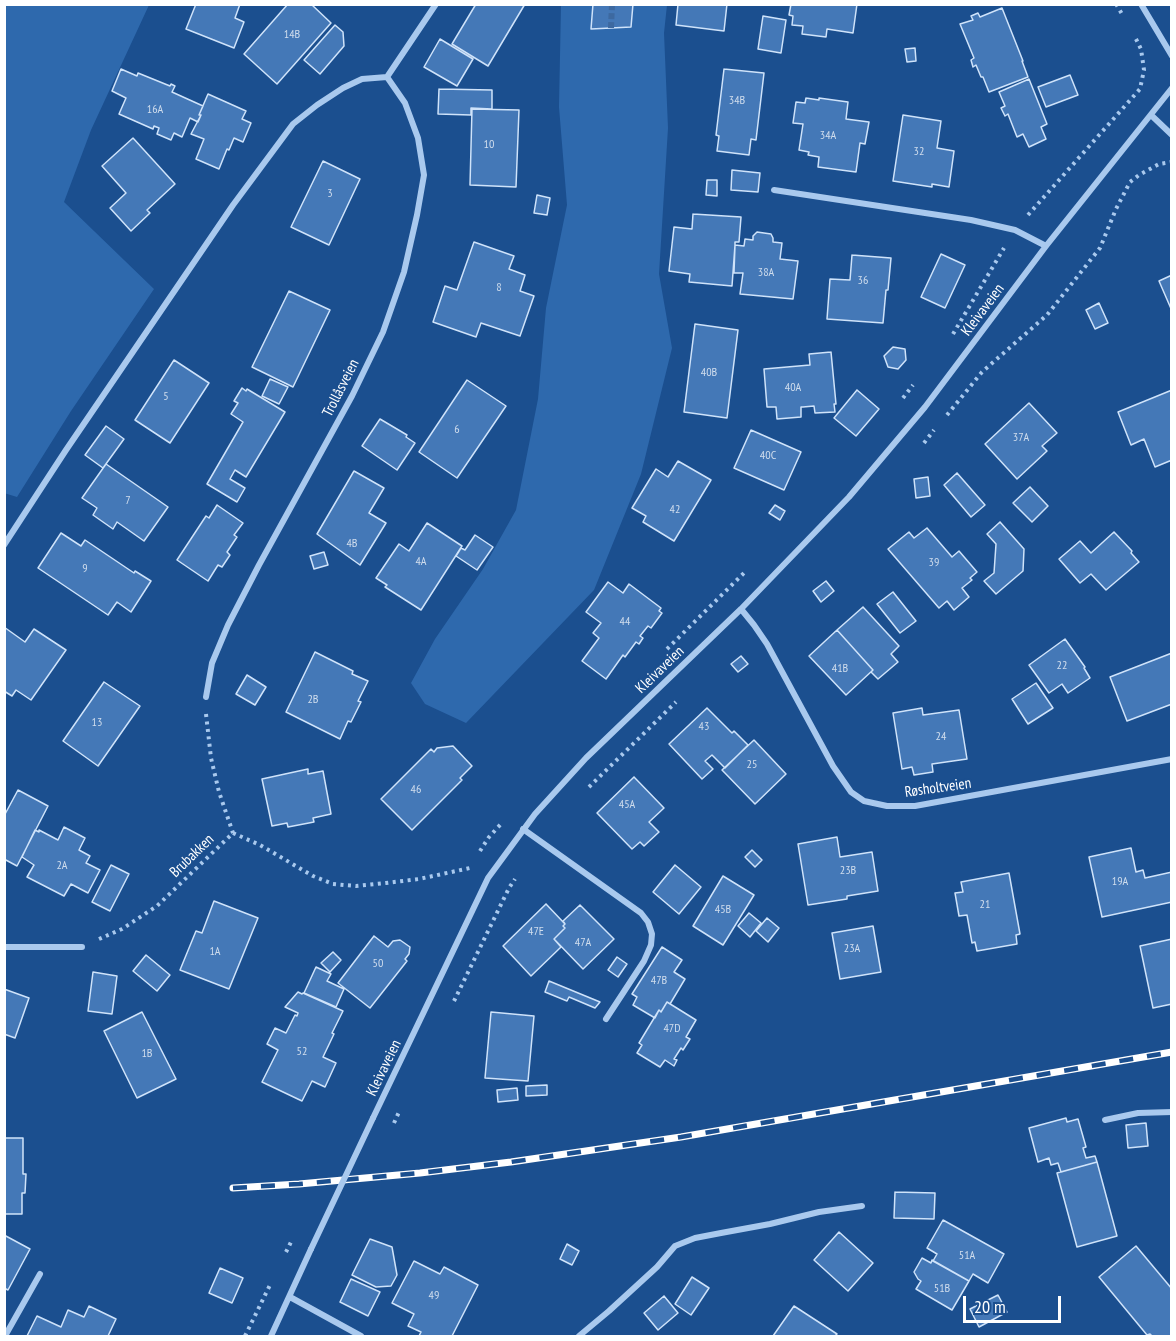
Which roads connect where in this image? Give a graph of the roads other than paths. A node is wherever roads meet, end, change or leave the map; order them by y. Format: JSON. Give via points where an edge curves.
{"nodes":[{"id":1,"x":436,"y":4,"type":"edge"},
{"id":2,"x":1142,"y":4,"type":"edge"},
{"id":3,"x":1172,"y":56,"type":"edge"},
{"id":4,"x":387,"y":77,"type":"junction"},
{"id":5,"x":1172,"y":88,"type":"edge"},
{"id":6,"x":1151,"y":115,"type":"junction"},
{"id":7,"x":1172,"y":135,"type":"edge"},
{"id":8,"x":774,"y":190,"type":"dead end"},
{"id":9,"x":1046,"y":246,"type":"junction"},
{"id":10,"x":4,"y":545,"type":"edge"},
{"id":11,"x":741,"y":609,"type":"junction"},
{"id":12,"x":206,"y":697,"type":"road end"},
{"id":13,"x":1172,"y":759,"type":"edge"},
{"id":14,"x":523,"y":829,"type":"junction"},
{"id":15,"x":4,"y":947,"type":"edge"},
{"id":16,"x":82,"y":947,"type":"road end"},
{"id":17,"x":606,"y":1019,"type":"dead end"},
{"id":18,"x":1172,"y":1112,"type":"edge"},
{"id":19,"x":1105,"y":1120,"type":"dead end"},
{"id":20,"x":862,"y":1206,"type":"dead end"},
{"id":21,"x":40,"y":1274,"type":"dead end"},
{"id":22,"x":290,"y":1297,"type":"junction"},
{"id":23,"x":5,"y":1336,"type":"edge"},
{"id":24,"x":271,"y":1336,"type":"edge"},
{"id":25,"x":362,"y":1336,"type":"edge"},
{"id":26,"x":579,"y":1336,"type":"edge"}],
"edges":[{"from":1,"to":4,"type":"street"},
{"from":2,"to":3,"type":"street"},
{"from":4,"to":10,"type":"street","via":[[362,79],[343,88],[293,124],[233,205]]},
{"from":4,"to":12,"type":"street","name":"Trollåsveien","via":[[405,103],[418,138],[424,175],[404,272],[383,332],[352,396],[228,625],[212,663]]},
{"from":5,"to":6,"type":"street","name":"Kleivaveien"},
{"from":6,"to":7,"type":"street"},
{"from":6,"to":9,"type":"street","name":"Kleivaveien"},
{"from":8,"to":9,"type":"street","via":[[971,220],[1015,230]]},
{"from":9,"to":11,"type":"street","name":"Kleivaveien","via":[[925,407],[849,497]]},
{"from":11,"to":13,"type":"street","name":"Røsholtveien","via":[[767,644],[832,766],[851,792],[864,801],[915,806]]},
{"from":11,"to":14,"type":"street","name":"Kleivaveien","via":[[586,758]]},
{"from":14,"to":17,"type":"street","via":[[641,913],[648,922],[651,945]]},
{"from":14,"to":22,"type":"street","name":"Kleivaveien","bridge":true,"via":[[488,878]]},
{"from":15,"to":16,"type":"street"},
{"from":18,"to":19,"type":"street","via":[[1138,1113]]},
{"from":20,"to":26,"type":"street","via":[[695,1238],[675,1246],[657,1267]]},
{"from":21,"to":23,"type":"street"},
{"from":22,"to":24,"type":"street","name":"Kleivaveien"},
{"from":22,"to":25,"type":"street"}]}
